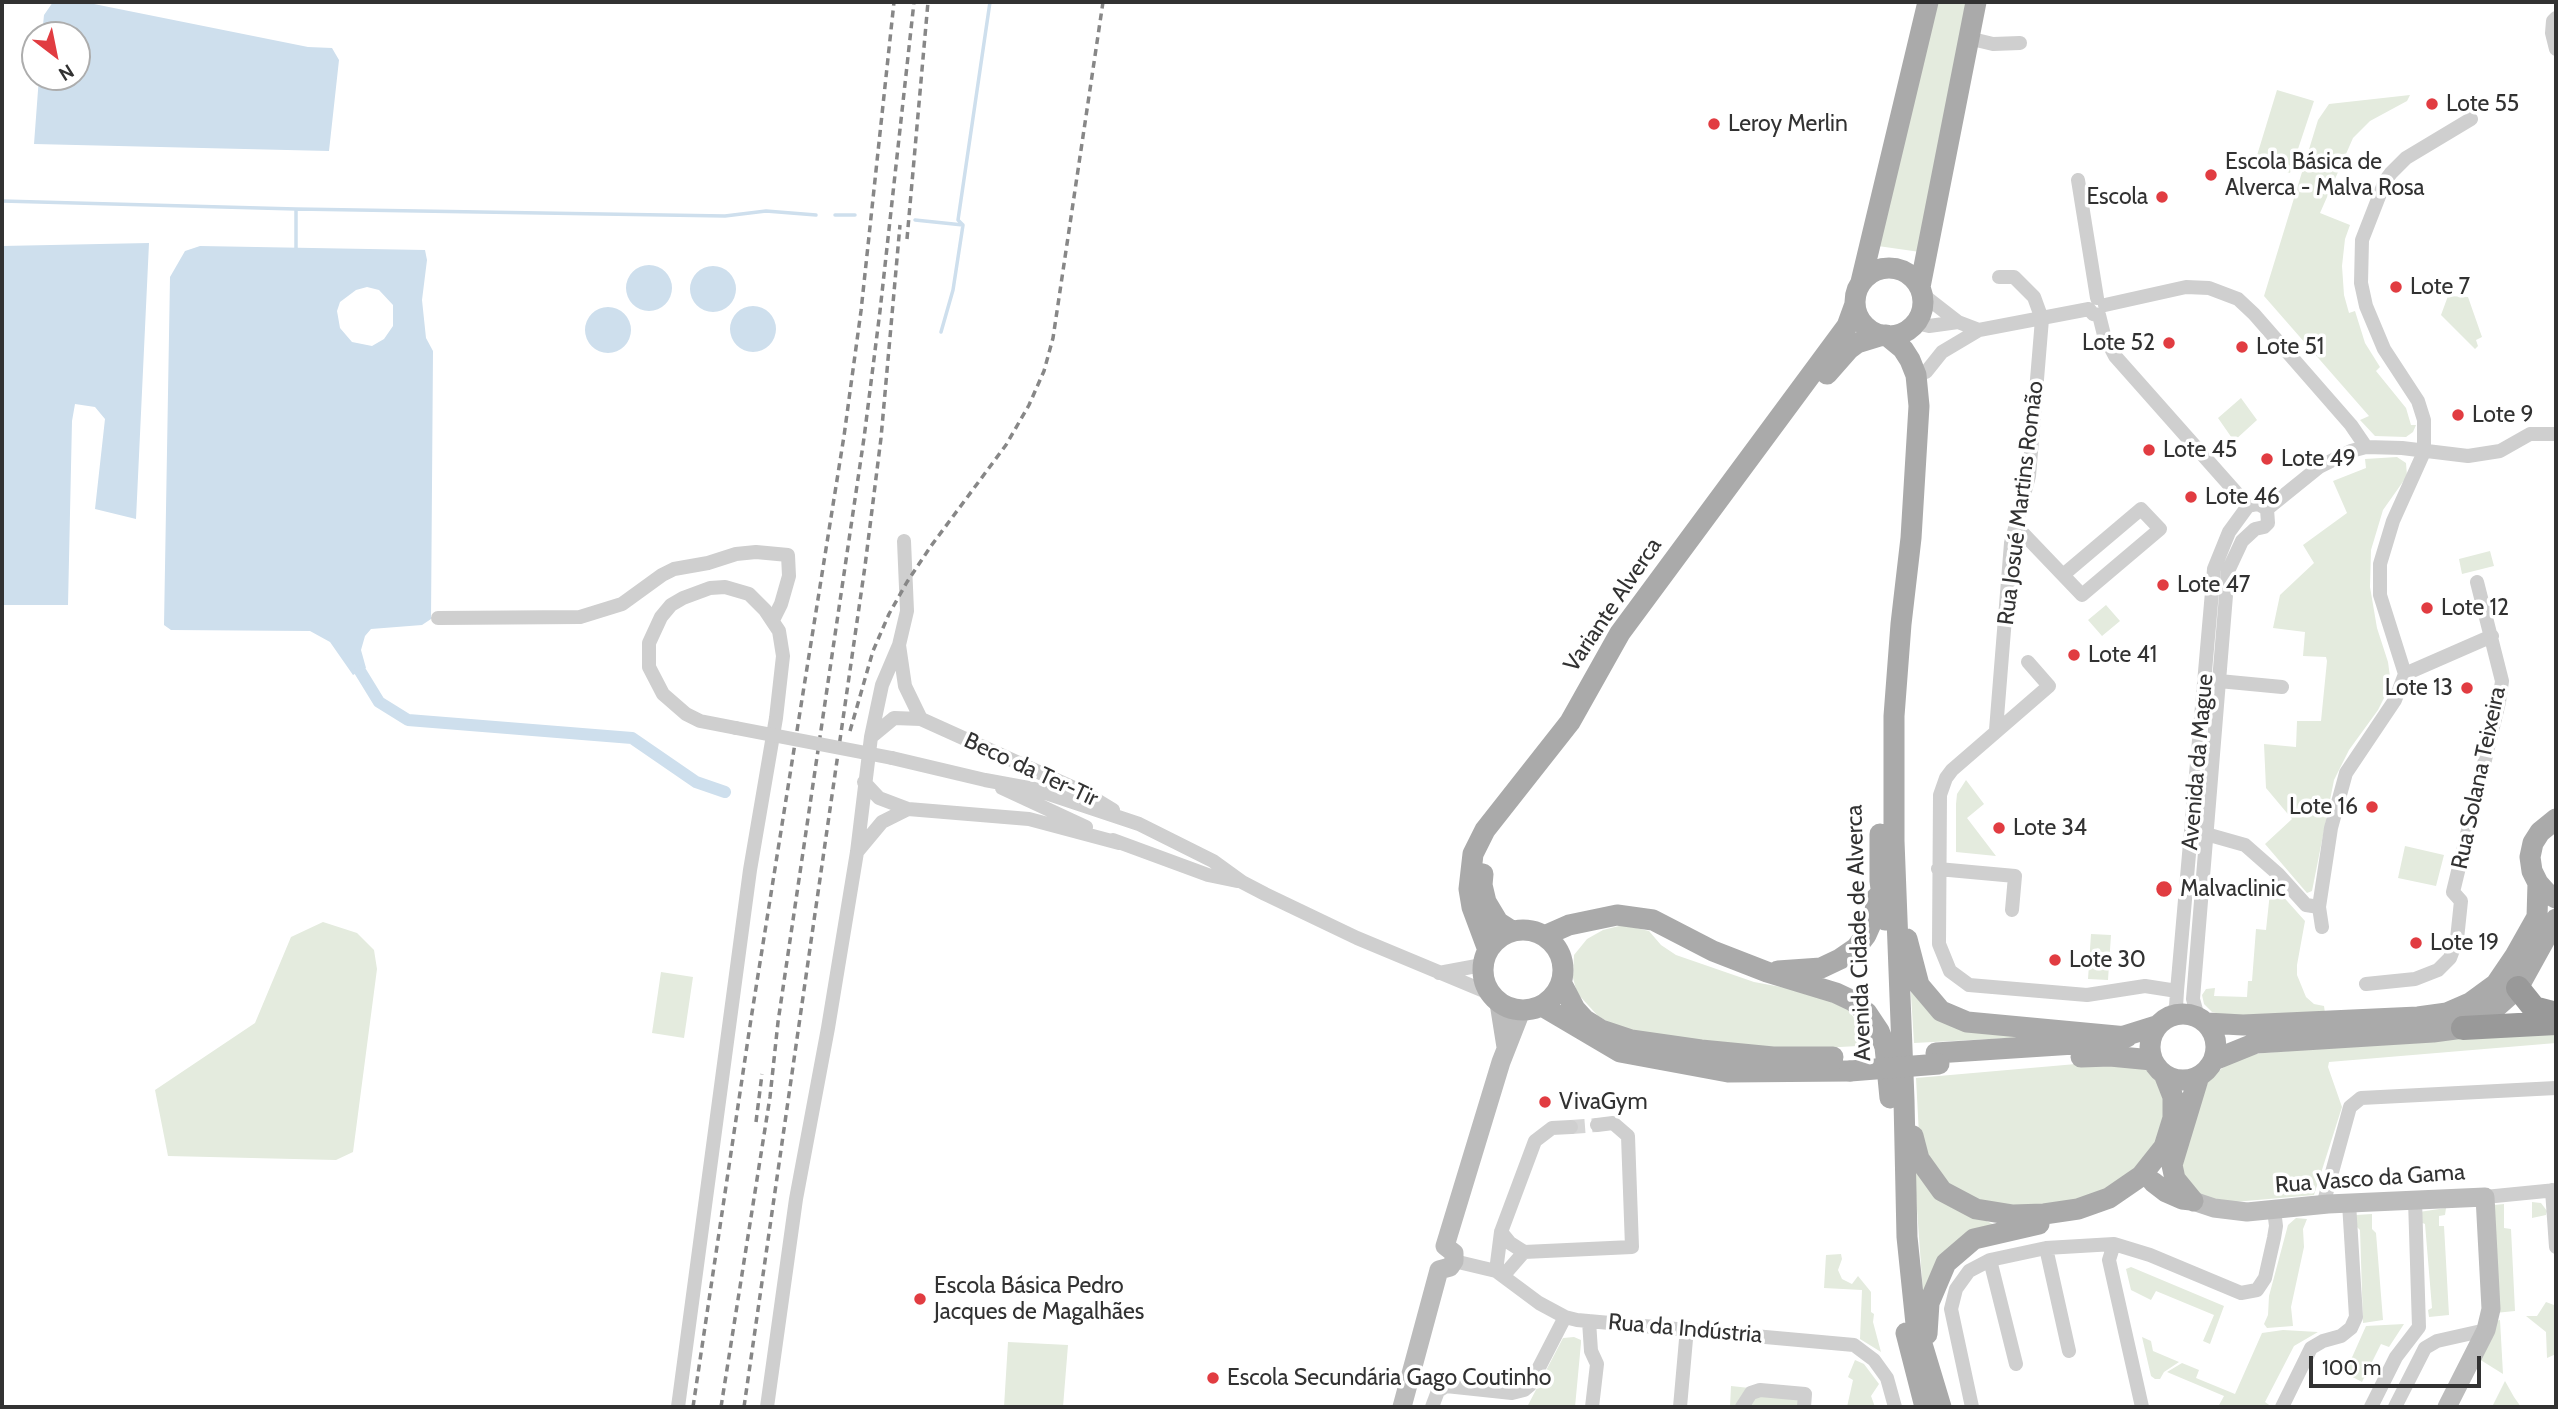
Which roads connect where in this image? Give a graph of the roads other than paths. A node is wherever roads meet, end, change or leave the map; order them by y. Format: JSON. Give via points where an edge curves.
{"nodes":[{"id":1,"x":1928,"y":2,"type":"edge"},
{"id":2,"x":1976,"y":2,"type":"edge"},
{"id":3,"x":2556,"y":18,"type":"edge"},
{"id":4,"x":1968,"y":38,"type":"junction"},
{"id":5,"x":2020,"y":43,"type":"dead end"},
{"id":6,"x":2556,"y":49,"type":"edge"},
{"id":7,"x":2471,"y":119,"type":"dead end"},
{"id":8,"x":2078,"y":180,"type":"dead end"},
{"id":9,"x":1999,"y":277,"type":"dead end"},
{"id":10,"x":1861,"y":282,"type":"junction"},
{"id":11,"x":1921,"y":290,"type":"junction"},
{"id":12,"x":1855,"y":304,"type":"junction"},
{"id":13,"x":2097,"y":307,"type":"junction"},
{"id":14,"x":2042,"y":318,"type":"junction"},
{"id":15,"x":1958,"y":322,"type":"junction"},
{"id":16,"x":1915,"y":324,"type":"junction"},
{"id":17,"x":1979,"y":330,"type":"junction"},
{"id":18,"x":1885,"y":335,"type":"junction"},
{"id":19,"x":1926,"y":372,"type":"junction"},
{"id":20,"x":1919,"y":406,"type":"junction"},
{"id":21,"x":2556,"y":434,"type":"edge"},
{"id":22,"x":2366,"y":447,"type":"junction"},
{"id":23,"x":2424,"y":452,"type":"junction"},
{"id":24,"x":1915,"y":456,"type":"junction"},
{"id":25,"x":2267,"y":509,"type":"junction"},
{"id":26,"x":2246,"y":511,"type":"junction"},
{"id":27,"x":2017,"y":526,"type":"junction"},
{"id":28,"x":2255,"y":529,"type":"junction"},
{"id":29,"x":904,"y":541,"type":"dead end"},
{"id":30,"x":2063,"y":575,"type":"junction"},
{"id":31,"x":2477,"y":582,"type":"dead end"},
{"id":32,"x":438,"y":618,"type":"dead end"},
{"id":33,"x":773,"y":620,"type":"junction"},
{"id":34,"x":2492,"y":636,"type":"junction"},
{"id":35,"x":899,"y":645,"type":"junction"},
{"id":36,"x":2028,"y":663,"type":"dead end"},
{"id":37,"x":2405,"y":674,"type":"junction"},
{"id":38,"x":2219,"y":681,"type":"junction"},
{"id":39,"x":2282,"y":687,"type":"dead end"},
{"id":40,"x":921,"y":719,"type":"junction"},
{"id":41,"x":1996,"y":730,"type":"junction"},
{"id":42,"x":871,"y":737,"type":"junction"},
{"id":43,"x":985,"y":780,"type":"junction"},
{"id":44,"x":864,"y":782,"type":"junction"},
{"id":45,"x":908,"y":809,"type":"junction"},
{"id":46,"x":2554,"y":821,"type":"edge"},
{"id":47,"x":1139,"y":824,"type":"junction"},
{"id":48,"x":2206,"y":834,"type":"junction"},
{"id":49,"x":1119,"y":843,"type":"junction"},
{"id":50,"x":857,"y":852,"type":"junction"},
{"id":51,"x":1938,"y":869,"type":"junction"},
{"id":52,"x":1880,"y":881,"type":"junction"},
{"id":53,"x":1242,"y":882,"type":"junction"},
{"id":54,"x":2538,"y":883,"type":"junction"},
{"id":55,"x":2556,"y":898,"type":"edge"},
{"id":56,"x":1897,"y":903,"type":"junction"},
{"id":57,"x":2319,"y":907,"type":"junction"},
{"id":58,"x":2012,"y":910,"type":"dead end"},
{"id":59,"x":2556,"y":919,"type":"edge"},
{"id":60,"x":1599,"y":920,"type":"junction"},
{"id":61,"x":2322,"y":927,"type":"dead end"},
{"id":62,"x":1512,"y":931,"type":"junction"},
{"id":63,"x":1544,"y":936,"type":"junction"},
{"id":64,"x":1485,"y":957,"type":"junction"},
{"id":65,"x":1562,"y":961,"type":"junction"},
{"id":66,"x":1766,"y":972,"type":"junction"},
{"id":67,"x":1439,"y":974,"type":"junction"},
{"id":68,"x":1562,"y":984,"type":"junction"},
{"id":69,"x":2366,"y":984,"type":"dead end"},
{"id":70,"x":2518,"y":988,"type":"junction"},
{"id":71,"x":2177,"y":991,"type":"junction"},
{"id":72,"x":1494,"y":998,"type":"junction"},
{"id":73,"x":1531,"y":1008,"type":"junction"},
{"id":74,"x":2556,"y":1014,"type":"edge"},
{"id":75,"x":2203,"y":1020,"type":"junction"},
{"id":76,"x":2163,"y":1021,"type":"junction"},
{"id":77,"x":2556,"y":1023,"type":"edge"},
{"id":78,"x":2463,"y":1028,"type":"junction"},
{"id":79,"x":2127,"y":1037,"type":"junction"},
{"id":80,"x":1506,"y":1047,"type":"junction"},
{"id":81,"x":1938,"y":1058,"type":"junction"},
{"id":82,"x":2214,"y":1060,"type":"junction"},
{"id":83,"x":1852,"y":1064,"type":"junction"},
{"id":84,"x":2158,"y":1067,"type":"junction"},
{"id":85,"x":2199,"y":1076,"type":"junction"},
{"id":86,"x":2556,"y":1088,"type":"edge"},
{"id":87,"x":1897,"y":1099,"type":"junction"},
{"id":88,"x":2173,"y":1118,"type":"junction"},
{"id":89,"x":1597,"y":1125,"type":"tunnel mouth"},
{"id":90,"x":1571,"y":1127,"type":"tunnel mouth"},
{"id":91,"x":2177,"y":1148,"type":"junction"},
{"id":92,"x":2153,"y":1182,"type":"junction"},
{"id":93,"x":2554,"y":1190,"type":"edge"},
{"id":94,"x":2485,"y":1196,"type":"junction"},
{"id":95,"x":2193,"y":1200,"type":"junction"},
{"id":96,"x":2415,"y":1200,"type":"junction"},
{"id":97,"x":2349,"y":1203,"type":"junction"},
{"id":98,"x":2323,"y":1205,"type":"junction"},
{"id":99,"x":2274,"y":1210,"type":"junction"},
{"id":100,"x":1501,"y":1232,"type":"junction"},
{"id":101,"x":2114,"y":1244,"type":"junction"},
{"id":102,"x":2556,"y":1247,"type":"edge"},
{"id":103,"x":2046,"y":1248,"type":"junction"},
{"id":104,"x":1524,"y":1252,"type":"junction"},
{"id":105,"x":1446,"y":1259,"type":"junction"},
{"id":106,"x":1990,"y":1260,"type":"junction"},
{"id":107,"x":1500,"y":1273,"type":"junction"},
{"id":108,"x":1564,"y":1317,"type":"junction"},
{"id":109,"x":1589,"y":1321,"type":"junction"},
{"id":110,"x":1687,"y":1328,"type":"junction"},
{"id":111,"x":2486,"y":1330,"type":"junction"},
{"id":112,"x":2069,"y":1351,"type":"dead end"},
{"id":113,"x":1926,"y":1353,"type":"junction"},
{"id":114,"x":2016,"y":1364,"type":"dead end"},
{"id":115,"x":1434,"y":1402,"type":"edge"},
{"id":116,"x":678,"y":1407,"type":"edge"},
{"id":117,"x":767,"y":1407,"type":"edge"},
{"id":118,"x":1402,"y":1407,"type":"edge"},
{"id":119,"x":1592,"y":1407,"type":"edge"},
{"id":120,"x":1680,"y":1407,"type":"edge"},
{"id":121,"x":1742,"y":1407,"type":"edge"},
{"id":122,"x":1804,"y":1407,"type":"edge"},
{"id":123,"x":1895,"y":1407,"type":"edge"},
{"id":124,"x":1925,"y":1407,"type":"edge"},
{"id":125,"x":1941,"y":1407,"type":"edge"},
{"id":126,"x":1972,"y":1407,"type":"edge"},
{"id":127,"x":2142,"y":1407,"type":"edge"},
{"id":128,"x":2282,"y":1407,"type":"edge"},
{"id":129,"x":2371,"y":1407,"type":"edge"},
{"id":130,"x":2395,"y":1407,"type":"edge"},
{"id":131,"x":2447,"y":1407,"type":"edge"}],
"edges":[{"from":1,"to":10,"type":"main road"},
{"from":2,"to":4,"type":"main road"},
{"from":3,"to":6,"type":"street","via":[[2552,33]]},
{"from":4,"to":5,"type":"street","via":[[1993,44]]},
{"from":4,"to":11,"type":"main road"},
{"from":7,"to":23,"type":"street","via":[[2406,158],[2391,173],[2362,240],[2365,306],[2384,349],[2418,401],[2424,420]]},
{"from":8,"to":13,"type":"street"},
{"from":9,"to":14,"type":"street","via":[[2014,277],[2034,297]]},
{"from":10,"to":11,"type":"main road","via":[[1888,268],[1910,275]]},
{"from":10,"to":12,"type":"main road"},
{"from":11,"to":15,"type":"street"},
{"from":11,"to":16,"type":"main road","via":[[1922,310]]},
{"from":12,"to":18,"type":"main road","via":[[1864,325]]},
{"from":12,"to":64,"type":"main road","name":"Variante Alverca","via":[[1847,326],[1620,633],[1570,722],[1485,830],[1473,854],[1469,889]]},
{"from":13,"to":14,"type":"street"},
{"from":13,"to":22,"type":"street","via":[[2186,287],[2209,288],[2238,299]]},
{"from":13,"to":26,"type":"street","via":[[2115,356]]},
{"from":14,"to":17,"type":"street"},
{"from":14,"to":27,"type":"street","name":"Rua Josué Martins Romão","via":[[2029,477]]},
{"from":15,"to":16,"type":"street"},
{"from":15,"to":17,"type":"street"},
{"from":16,"to":18,"type":"main road","via":[[1898,334]]},
{"from":16,"to":19,"type":"main road","name":"Avenida Cidade de Alverca"},
{"from":17,"to":19,"type":"street","via":[[1942,352]]},
{"from":18,"to":20,"type":"main road","name":"Avenida Cidade de Alverca","via":[[1910,360]]},
{"from":18,"to":62,"type":"main road","name":"Variante Alverca","via":[[1857,344],[1837,362],[1632,640],[1580,729],[1497,838],[1485,860],[1482,885],[1498,922]]},
{"from":19,"to":20,"type":"main road","name":"Avenida Cidade de Alverca"},
{"from":20,"to":24,"type":"main road","name":"Avenida Cidade de Alverca"},
{"from":21,"to":23,"type":"street","via":[[2530,434],[2500,451],[2468,456]]},
{"from":22,"to":23,"type":"street"},
{"from":22,"to":25,"type":"street","via":[[2319,467]]},
{"from":23,"to":37,"type":"street","via":[[2393,521],[2380,564],[2380,595]]},
{"from":24,"to":52,"type":"main road","name":"Avenida Cidade de Alverca","via":[[1889,625],[1882,714]]},
{"from":24,"to":56,"type":"main road","name":"Avenida Cidade de Alverca","via":[[1894,716]]},
{"from":25,"to":26,"type":"street","via":[[2258,504]]},
{"from":25,"to":28,"type":"street","via":[[2268,523]]},
{"from":26,"to":28,"type":"street","via":[[2246,524]]},
{"from":26,"to":71,"type":"street","name":"Avenida da Mague","via":[[2229,532],[2214,569]]},
{"from":27,"to":30,"type":"street"},
{"from":27,"to":41,"type":"street","name":"Rua Josué Martins Romão","via":[[2011,543]]},
{"from":28,"to":38,"type":"street","name":"Avenida da Mague","via":[[2242,541],[2228,571]]},
{"from":29,"to":35,"type":"street","via":[[907,611]]},
{"from":30,"to":30,"type":"street","via":[[2082,595],[2160,529],[2141,509]]},
{"from":31,"to":34,"type":"street","name":"Rua Solana Teixeira"},
{"from":32,"to":33,"type":"street","via":[[580,617],[622,604],[674,569],[757,552],[788,555],[787,584]]},
{"from":33,"to":43,"type":"street","bridge":true,"via":[[749,594],[725,587],[694,592],[671,605],[649,643],[654,680],[673,704],[700,720]]},
{"from":33,"to":116,"type":"street","via":[[782,642],[782,673],[750,870]]},
{"from":34,"to":37,"type":"street"},
{"from":34,"to":69,"type":"street","name":"Rua Solana Teixeira","via":[[2502,681],[2453,892],[2461,901],[2457,939],[2450,958],[2438,970],[2415,979]]},
{"from":35,"to":40,"type":"street","via":[[905,686]]},
{"from":35,"to":42,"type":"street","via":[[881,685]]},
{"from":36,"to":41,"type":"street","via":[[2049,686]]},
{"from":37,"to":57,"type":"street","via":[[2395,700],[2346,773],[2331,828]]},
{"from":38,"to":39,"type":"street"},
{"from":38,"to":48,"type":"street","name":"Avenida da Mague"},
{"from":40,"to":42,"type":"street","via":[[894,718]]},
{"from":40,"to":47,"type":"street","name":"Beco da Ter-Tir","via":[[1085,793]]},
{"from":41,"to":51,"type":"street","via":[[1952,770],[1942,787]]},
{"from":42,"to":44,"type":"street"},
{"from":43,"to":47,"type":"street","via":[[1034,789]]},
{"from":43,"to":49,"type":"street"},
{"from":44,"to":45,"type":"street","via":[[879,798]]},
{"from":44,"to":50,"type":"street"},
{"from":45,"to":49,"type":"street","via":[[1029,819]]},
{"from":45,"to":50,"type":"street","via":[[882,822]]},
{"from":46,"to":54,"type":"main road","via":[[2533,843],[2530,857]]},
{"from":47,"to":53,"type":"street","via":[[1213,860]]},
{"from":48,"to":57,"type":"street","via":[[2245,845],[2306,905]]},
{"from":48,"to":75,"type":"street","name":"Avenida da Mague","via":[[2193,999]]},
{"from":49,"to":53,"type":"street","via":[[1208,875]]},
{"from":50,"to":117,"type":"street","via":[[796,1199]]},
{"from":51,"to":58,"type":"street","via":[[2015,876]]},
{"from":51,"to":71,"type":"street","via":[[1939,944],[1950,971],[1969,985],[2087,995],[2145,986]]},
{"from":52,"to":66,"type":"main road","via":[[1874,917],[1856,948],[1821,968]]},
{"from":52,"to":87,"type":"main road","name":"Avenida Cidade de Alverca"},
{"from":53,"to":67,"type":"street"},
{"from":54,"to":55,"type":"main road"},
{"from":54,"to":75,"type":"main road","via":[[2537,917],[2496,984],[2446,1013],[2243,1025]]},
{"from":56,"to":79,"type":"main road","via":[[1919,985],[1941,1011],[1967,1023]]},
{"from":56,"to":87,"type":"main road","name":"Avenida Cidade de Alverca"},
{"from":57,"to":61,"type":"street"},
{"from":59,"to":70,"type":"main road"},
{"from":60,"to":63,"type":"main road","via":[[1569,925]]},
{"from":60,"to":65,"type":"main road","via":[[1574,941]]},
{"from":60,"to":66,"type":"main road","via":[[1617,915],[1653,919]]},
{"from":62,"to":63,"type":"main road"},
{"from":62,"to":64,"type":"main road","via":[[1502,935]]},
{"from":63,"to":65,"type":"main road"},
{"from":64,"to":67,"type":"street"},
{"from":64,"to":72,"type":"main road","via":[[1485,984]]},
{"from":65,"to":68,"type":"main road"},
{"from":66,"to":87,"type":"main road","via":[[1836,993],[1867,1013],[1885,1047]]},
{"from":67,"to":72,"type":"street"},
{"from":68,"to":73,"type":"main road","via":[[1554,996]]},
{"from":68,"to":83,"type":"main road","via":[[1585,1020],[1631,1040]]},
{"from":70,"to":74,"type":"highway","via":[[2534,1007]]},
{"from":70,"to":78,"type":"main road","via":[[2491,1012]]},
{"from":71,"to":76,"type":"street","name":"Avenida da Mague","via":[[2176,1007]]},
{"from":72,"to":73,"type":"main road"},
{"from":72,"to":80,"type":"main road"},
{"from":73,"to":80,"type":"main road"},
{"from":73,"to":83,"type":"main road","via":[[1620,1052],[1728,1072]]},
{"from":75,"to":76,"type":"main road","via":[[2189,1014]]},
{"from":75,"to":82,"type":"main road","via":[[2216,1041]]},
{"from":76,"to":79,"type":"main road"},
{"from":76,"to":84,"type":"main road","via":[[2150,1043]]},
{"from":77,"to":78,"type":"highway"},
{"from":78,"to":82,"type":"main road","via":[[2256,1043]]},
{"from":79,"to":81,"type":"main road"},
{"from":80,"to":105,"type":"main road"},
{"from":81,"to":83,"type":"main road","bridge":true},
{"from":81,"to":84,"type":"main road","via":[[2110,1056]]},
{"from":82,"to":85,"type":"main road"},
{"from":84,"to":85,"type":"main road","via":[[2181,1080]]},
{"from":84,"to":88,"type":"main road","via":[[2173,1097]]},
{"from":85,"to":91,"type":"main road"},
{"from":86,"to":98,"type":"street","via":[[2361,1098],[2350,1107]]},
{"from":87,"to":88,"type":"main road","via":[[1919,1159],[1942,1191],[1976,1209],[2013,1215],[2078,1209],[2109,1198],[2141,1177],[2164,1147]]},
{"from":87,"to":113,"type":"main road","name":"Avenida Cidade de Alverca","via":[[1916,1324]]},
{"from":87,"to":124,"type":"main road","name":"Avenida Cidade de Alverca","via":[[1894,1235],[1902,1317]]},
{"from":88,"to":92,"type":"main road","via":[[2169,1149]]},
{"from":89,"to":104,"type":"street","via":[[1613,1123],[1628,1136],[1632,1247]]},
{"from":90,"to":100,"type":"street","via":[[1552,1128],[1535,1141]]},
{"from":91,"to":92,"type":"main road"},
{"from":91,"to":95,"type":"main road","via":[[2172,1165],[2175,1179]]},
{"from":92,"to":95,"type":"main road","via":[[2182,1199]]},
{"from":92,"to":113,"type":"main road","via":[[2107,1209],[1974,1239],[1946,1263],[1933,1293]]},
{"from":93,"to":94,"type":"street","name":"Rua Vasco da Gama"},
{"from":93,"to":102,"type":"street"},
{"from":94,"to":96,"type":"main road","name":"Rua Vasco da Gama"},
{"from":94,"to":111,"type":"main road","via":[[2491,1309]]},
{"from":95,"to":99,"type":"main road","name":"Rua Vasco da Gama","via":[[2231,1211]]},
{"from":96,"to":97,"type":"main road","name":"Rua Vasco da Gama"},
{"from":96,"to":129,"type":"street","via":[[2419,1327],[2396,1357]]},
{"from":97,"to":98,"type":"main road","name":"Rua Vasco da Gama"},
{"from":97,"to":128,"type":"street","via":[[2356,1317],[2341,1336],[2311,1348]]},
{"from":98,"to":99,"type":"main road","name":"Rua Vasco da Gama"},
{"from":99,"to":101,"type":"street","via":[[2274,1238],[2258,1290],[2241,1293]]},
{"from":100,"to":104,"type":"street"},
{"from":100,"to":107,"type":"street"},
{"from":101,"to":103,"type":"street"},
{"from":101,"to":127,"type":"street","via":[[2109,1259]]},
{"from":103,"to":106,"type":"street"},
{"from":103,"to":112,"type":"street"},
{"from":104,"to":107,"type":"street"},
{"from":105,"to":107,"type":"street","name":"Rua da Indústria"},
{"from":105,"to":118,"type":"main road"},
{"from":106,"to":114,"type":"street"},
{"from":106,"to":126,"type":"street","via":[[1969,1271],[1956,1289],[1951,1309]]},
{"from":107,"to":108,"type":"street","name":"Rua da Indústria"},
{"from":108,"to":109,"type":"street","name":"Rua da Indústria"},
{"from":108,"to":115,"type":"street","via":[[1524,1390],[1446,1387],[1438,1391]]},
{"from":109,"to":110,"type":"street","name":"Rua da Indústria"},
{"from":109,"to":119,"type":"street","via":[[1591,1351],[1597,1364]]},
{"from":110,"to":120,"type":"street"},
{"from":110,"to":123,"type":"street","name":"Rua da Indústria","via":[[1854,1345],[1874,1360],[1887,1378]]},
{"from":111,"to":130,"type":"street","via":[[2425,1348]]},
{"from":111,"to":131,"type":"main road"},
{"from":113,"to":125,"type":"main road","name":"Avenida Cidade de Alverca"},
{"from":121,"to":122,"type":"street","via":[[1751,1393],[1760,1390],[1805,1394]]}]}
